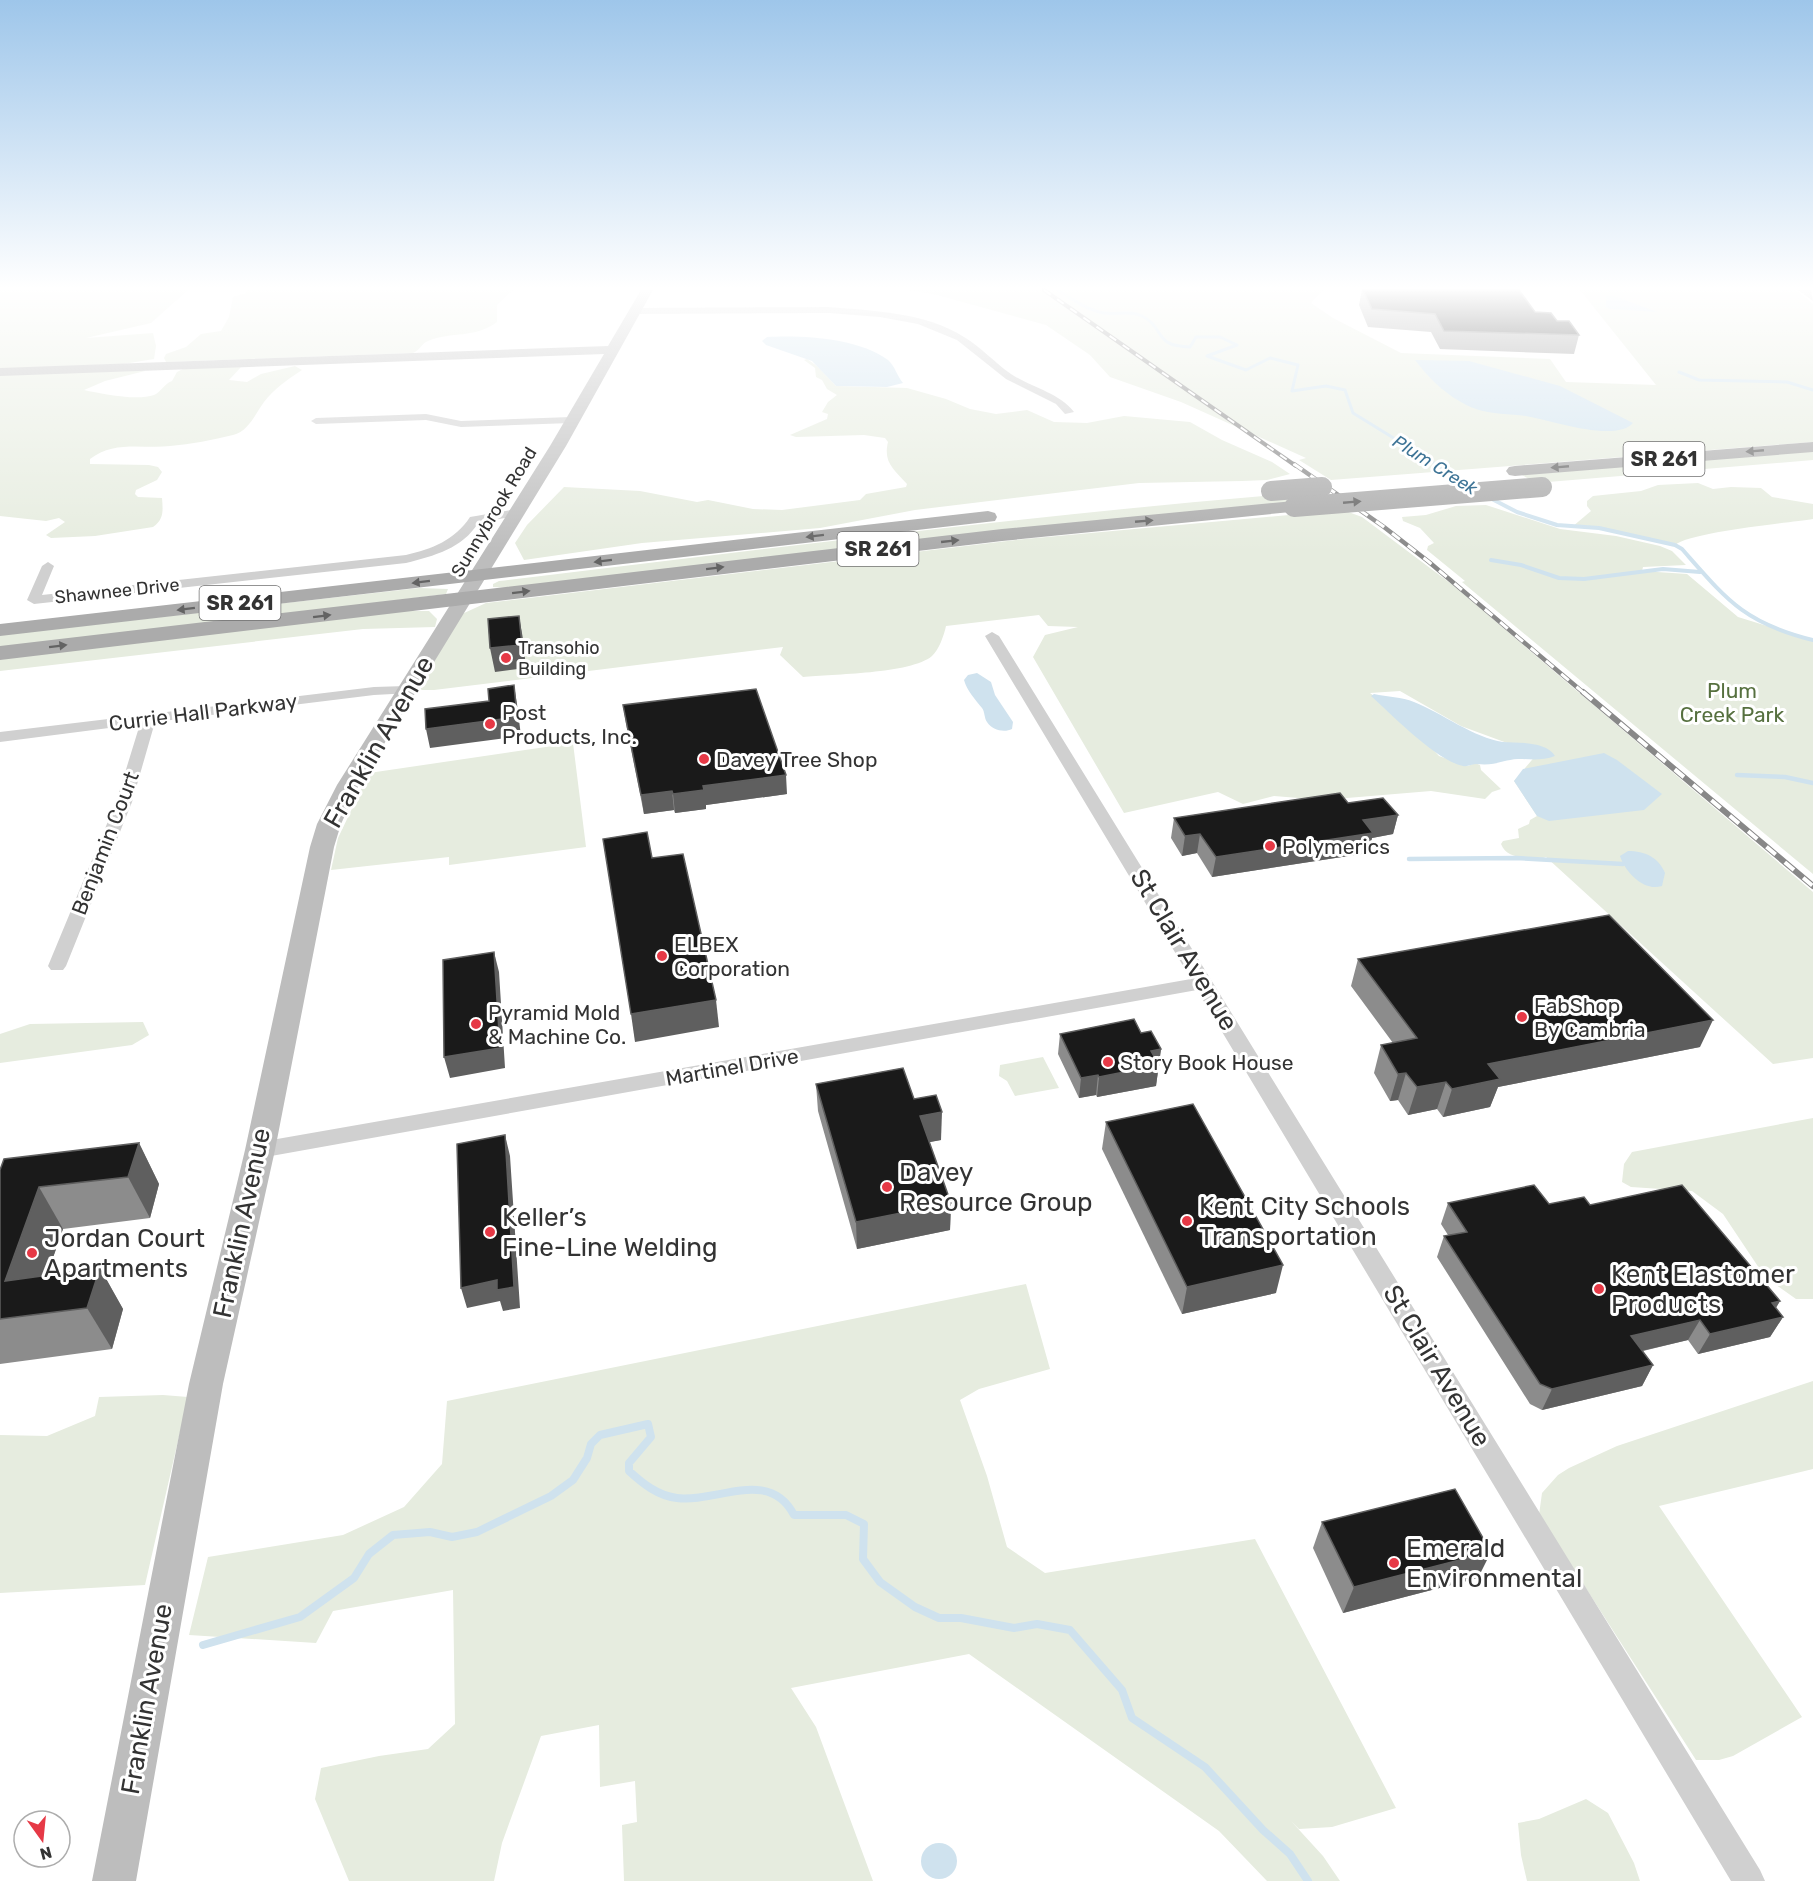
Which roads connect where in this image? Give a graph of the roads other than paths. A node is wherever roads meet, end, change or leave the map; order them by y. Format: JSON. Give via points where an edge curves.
{"nodes":[{"id":1,"x":595,"y":378,"type":"edge"},
{"id":2,"x":1011,"y":378,"type":"edge"},
{"id":3,"x":1069,"y":412,"type":"dead end"},
{"id":4,"x":573,"y":418,"type":"junction"},
{"id":5,"x":316,"y":421,"type":"dead end"},
{"id":6,"x":1813,"y":447,"type":"edge"},
{"id":7,"x":1813,"y":464,"type":"edge"},
{"id":8,"x":1492,"y":473,"type":"dead end"},
{"id":9,"x":1686,"y":475,"type":"dead end"},
{"id":10,"x":1341,"y":485,"type":"dead end"},
{"id":11,"x":1564,"y":485,"type":"dead end"},
{"id":12,"x":1247,"y":493,"type":"dead end"},
{"id":13,"x":517,"y":513,"type":"junction"},
{"id":14,"x":1004,"y":515,"type":"dead end"},
{"id":15,"x":48,"y":566,"type":"dead end"},
{"id":16,"x":471,"y":587,"type":"junction"},
{"id":17,"x":0,"y":630,"type":"edge"},
{"id":18,"x":992,"y":636,"type":"dead end"},
{"id":19,"x":0,"y":653,"type":"edge"},
{"id":20,"x":406,"y":690,"type":"junction"},
{"id":21,"x":149,"y":719,"type":"junction"},
{"id":22,"x":0,"y":737,"type":"edge"},
{"id":23,"x":57,"y":966,"type":"dead end"},
{"id":24,"x":1203,"y":983,"type":"junction"},
{"id":25,"x":260,"y":1150,"type":"junction"},
{"id":26,"x":114,"y":1881,"type":"edge"},
{"id":27,"x":1749,"y":1881,"type":"edge"}],
"edges":[{"from":1,"to":4,"type":"street","name":"Sunnybrook Road"},
{"from":2,"to":3,"type":"street","via":[[1060,402]]},
{"from":4,"to":5,"type":"street","via":[[470,424],[426,417]]},
{"from":4,"to":13,"type":"street","name":"Sunnybrook Road"},
{"from":6,"to":8,"type":"main road","number":"SR 261","one_way":true},
{"from":7,"to":9,"type":"main road","number":"SR 261"},
{"from":10,"to":12,"type":"main road","bridge":true},
{"from":16,"to":11,"type":"main road","number":"SR 261","one_way":true,"bridge":true,"via":[[1294,507]]},
{"from":13,"to":15,"type":"street","name":"Shawnee Drive","via":[[474,520],[457,539],[406,559],[34,600]]},
{"from":13,"to":16,"type":"street","name":"Sunnybrook Road"},
{"from":14,"to":16,"type":"main road","number":"SR 261","one_way":true},
{"from":16,"to":17,"type":"main road","number":"SR 261","one_way":true},
{"from":19,"to":16,"type":"main road","number":"SR 261","one_way":true},
{"from":16,"to":20,"type":"street","name":"Franklin Avenue"},
{"from":18,"to":24,"type":"street","name":"St Clair Avenue"},
{"from":20,"to":21,"type":"street","name":"Currie Hall Parkway"},
{"from":20,"to":25,"type":"street","name":"Franklin Avenue","via":[[329,824]]},
{"from":21,"to":22,"type":"street","name":"Currie Hall Parkway"},
{"from":21,"to":23,"type":"street","name":"Benjamin Court","via":[[125,799]]},
{"from":24,"to":25,"type":"street","name":"Martinel Drive"},
{"from":24,"to":27,"type":"street","name":"St Clair Avenue"},
{"from":25,"to":26,"type":"street","name":"Franklin Avenue","via":[[206,1384]]}]}
